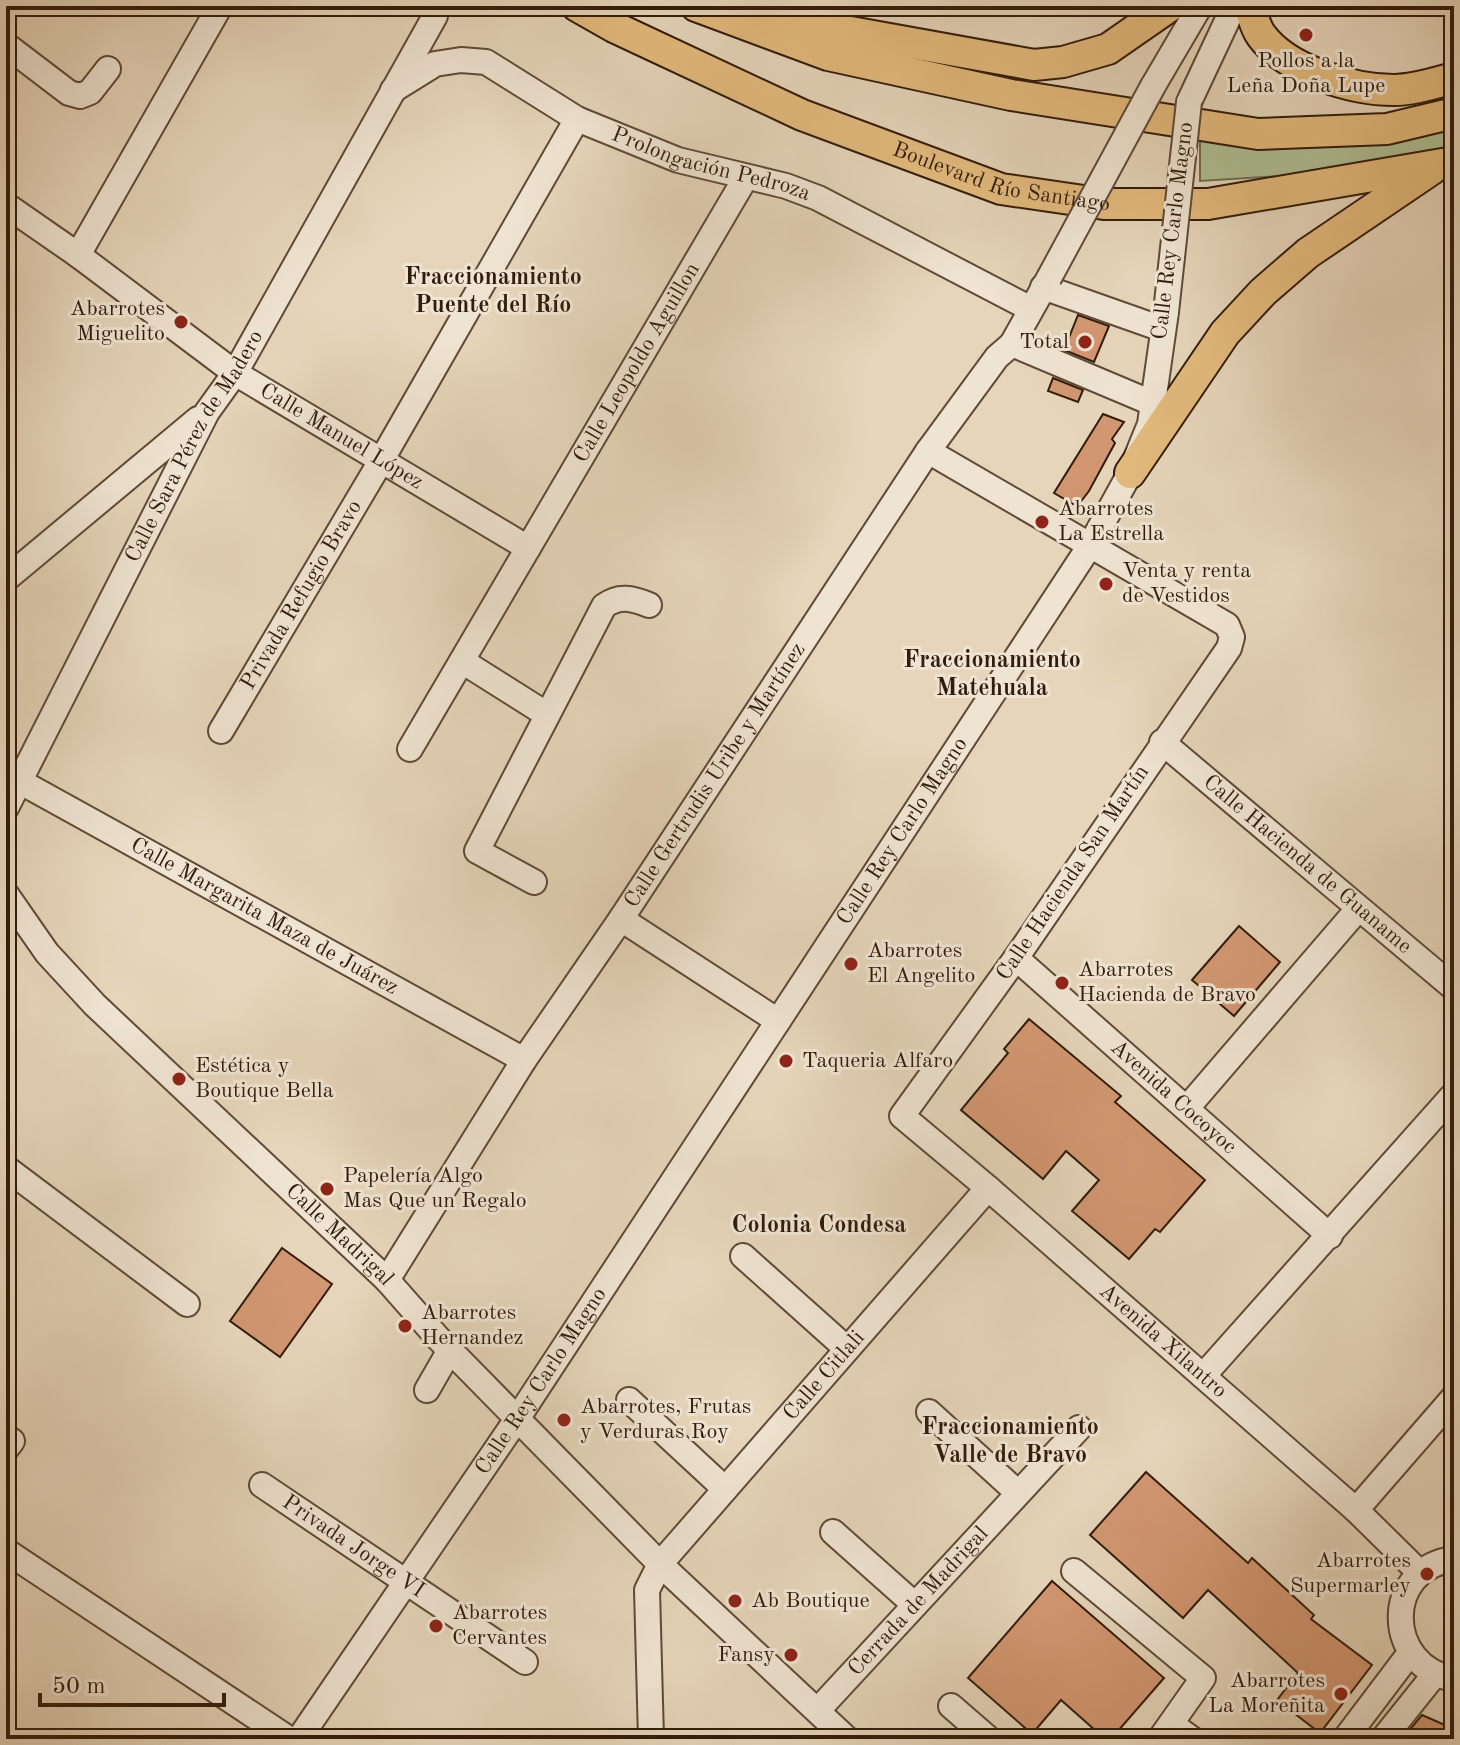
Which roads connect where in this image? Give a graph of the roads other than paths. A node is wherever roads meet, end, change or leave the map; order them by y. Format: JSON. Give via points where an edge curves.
{"nodes":[{"id":1,"x":220,"y":6,"type":"edge"},
{"id":2,"x":577,"y":6,"type":"edge"},
{"id":3,"x":1170,"y":6,"type":"edge"},
{"id":4,"x":1200,"y":6,"type":"edge"},
{"id":5,"x":1234,"y":6,"type":"edge"},
{"id":6,"x":1249,"y":6,"type":"edge"},
{"id":7,"x":704,"y":9,"type":"edge"},
{"id":8,"x":435,"y":16,"type":"dead end"},
{"id":9,"x":6,"y":45,"type":"edge"},
{"id":10,"x":108,"y":69,"type":"dead end"},
{"id":11,"x":1454,"y":78,"type":"edge"},
{"id":12,"x":391,"y":91,"type":"junction"},
{"id":13,"x":1454,"y":113,"type":"edge"},
{"id":14,"x":577,"y":119,"type":"junction"},
{"id":15,"x":1447,"y":163,"type":"edge"},
{"id":16,"x":746,"y":177,"type":"junction"},
{"id":17,"x":6,"y":205,"type":"edge"},
{"id":18,"x":78,"y":255,"type":"junction"},
{"id":19,"x":1046,"y":282,"type":"junction"},
{"id":20,"x":1031,"y":309,"type":"junction"},
{"id":21,"x":1164,"y":321,"type":"junction"},
{"id":22,"x":1012,"y":344,"type":"junction"},
{"id":23,"x":235,"y":373,"type":"junction"},
{"id":24,"x":1152,"y":403,"type":"junction"},
{"id":25,"x":207,"y":412,"type":"junction"},
{"id":26,"x":928,"y":451,"type":"junction"},
{"id":27,"x":381,"y":461,"type":"junction"},
{"id":28,"x":1130,"y":473,"type":"junction"},
{"id":29,"x":1091,"y":544,"type":"junction"},
{"id":30,"x":528,"y":548,"type":"junction"},
{"id":31,"x":6,"y":579,"type":"edge"},
{"id":32,"x":649,"y":605,"type":"dead end"},
{"id":33,"x":462,"y":661,"type":"junction"},
{"id":34,"x":546,"y":714,"type":"junction"},
{"id":35,"x":221,"y":731,"type":"dead end"},
{"id":36,"x":1162,"y":742,"type":"junction"},
{"id":37,"x":410,"y":749,"type":"dead end"},
{"id":38,"x":13,"y":775,"type":"edge"},
{"id":39,"x":6,"y":808,"type":"edge"},
{"id":40,"x":534,"y":882,"type":"dead end"},
{"id":41,"x":6,"y":894,"type":"edge"},
{"id":42,"x":1358,"y":909,"type":"junction"},
{"id":43,"x":621,"y":919,"type":"junction"},
{"id":44,"x":1016,"y":958,"type":"junction"},
{"id":45,"x":1454,"y":988,"type":"edge"},
{"id":46,"x":778,"y":1021,"type":"junction"},
{"id":47,"x":524,"y":1060,"type":"junction"},
{"id":48,"x":1454,"y":1094,"type":"edge"},
{"id":49,"x":1187,"y":1108,"type":"junction"},
{"id":50,"x":902,"y":1116,"type":"joint"},
{"id":51,"x":6,"y":1168,"type":"edge"},
{"id":52,"x":988,"y":1188,"type":"junction"},
{"id":53,"x":1330,"y":1236,"type":"junction"},
{"id":54,"x":743,"y":1256,"type":"dead end"},
{"id":55,"x":387,"y":1280,"type":"junction"},
{"id":56,"x":187,"y":1304,"type":"dead end"},
{"id":57,"x":847,"y":1349,"type":"junction"},
{"id":58,"x":450,"y":1350,"type":"junction"},
{"id":59,"x":1203,"y":1376,"type":"junction"},
{"id":60,"x":427,"y":1390,"type":"dead end"},
{"id":61,"x":1454,"y":1397,"type":"edge"},
{"id":62,"x":629,"y":1400,"type":"dead end"},
{"id":63,"x":929,"y":1412,"type":"dead end"},
{"id":64,"x":517,"y":1419,"type":"junction"},
{"id":65,"x":1079,"y":1428,"type":"dead end"},
{"id":66,"x":262,"y":1485,"type":"dead end"},
{"id":67,"x":725,"y":1489,"type":"junction"},
{"id":68,"x":1018,"y":1493,"type":"junction"},
{"id":69,"x":1356,"y":1510,"type":"junction"},
{"id":70,"x":833,"y":1532,"type":"dead end"},
{"id":71,"x":6,"y":1551,"type":"edge"},
{"id":72,"x":1454,"y":1559,"type":"edge"},
{"id":73,"x":660,"y":1564,"type":"junction"},
{"id":74,"x":1074,"y":1571,"type":"dead end"},
{"id":75,"x":1420,"y":1573,"type":"junction"},
{"id":76,"x":408,"y":1582,"type":"junction"},
{"id":77,"x":915,"y":1605,"type":"junction"},
{"id":78,"x":1410,"y":1653,"type":"junction"},
{"id":79,"x":525,"y":1662,"type":"dead end"},
{"id":80,"x":1444,"y":1677,"type":"edge"},
{"id":81,"x":951,"y":1706,"type":"dead end"},
{"id":82,"x":818,"y":1710,"type":"junction"},
{"id":83,"x":1166,"y":1732,"type":"edge"},
{"id":84,"x":289,"y":1739,"type":"edge"},
{"id":85,"x":299,"y":1739,"type":"edge"},
{"id":86,"x":651,"y":1739,"type":"edge"},
{"id":87,"x":847,"y":1739,"type":"edge"},
{"id":88,"x":989,"y":1739,"type":"edge"},
{"id":89,"x":1192,"y":1739,"type":"edge"},
{"id":90,"x":1345,"y":1739,"type":"edge"},
{"id":91,"x":1383,"y":1739,"type":"edge"}],
"edges":[{"from":1,"to":18,"type":"street"},
{"from":2,"to":15,"type":"main road","name":"Boulevard Río Santiago","via":[[802,115],[1001,189],[1104,204],[1208,204]]},
{"from":3,"to":7,"type":"main road","via":[[1108,49],[1034,65]]},
{"from":4,"to":19,"type":"street","name":"Calle Gertrudis Uribe y Martínez","bridge":true},
{"from":5,"to":21,"type":"street","name":"Calle Rey Carlo Magno","bridge":true,"via":[[1189,102]]},
{"from":6,"to":11,"type":"main road","via":[[1260,34],[1290,61],[1331,79],[1397,90]]},
{"from":7,"to":13,"type":"main road","via":[[828,55],[1011,95],[1258,134],[1387,129]]},
{"from":8,"to":12,"type":"street","name":"Calle Sara Pérez de Madero"},
{"from":9,"to":10,"type":"street","via":[[80,96],[90,92]]},
{"from":12,"to":14,"type":"street","name":"Prolongación Pedroza","via":[[435,64],[486,62]]},
{"from":12,"to":23,"type":"street","name":"Calle Sara Pérez de Madero"},
{"from":14,"to":16,"type":"street","name":"Prolongación Pedroza","via":[[678,160]]},
{"from":14,"to":27,"type":"street","name":"Privada Refugio Bravo"},
{"from":15,"to":28,"type":"main road","via":[[1308,253],[1263,292],[1225,333]]},
{"from":16,"to":20,"type":"street","name":"Prolongación Pedroza","via":[[818,198]]},
{"from":16,"to":30,"type":"street","name":"Calle Leopoldo Aguillon"},
{"from":17,"to":18,"type":"street","name":"Calle Manuel López"},
{"from":18,"to":23,"type":"street","name":"Calle Manuel López"},
{"from":19,"to":20,"type":"street","name":"Calle Gertrudis Uribe y Martínez"},
{"from":19,"to":21,"type":"street"},
{"from":20,"to":22,"type":"street","name":"Calle Gertrudis Uribe y Martínez"},
{"from":21,"to":24,"type":"street","name":"Calle Rey Carlo Magno"},
{"from":22,"to":24,"type":"street"},
{"from":22,"to":26,"type":"street","name":"Calle Gertrudis Uribe y Martínez"},
{"from":23,"to":25,"type":"street","name":"Calle Sara Pérez de Madero"},
{"from":23,"to":27,"type":"street","name":"Calle Manuel López"},
{"from":24,"to":28,"type":"street","name":"Calle Rey Carlo Magno","via":[[1150,424]]},
{"from":25,"to":31,"type":"street"},
{"from":25,"to":38,"type":"street","name":"Calle Sara Pérez de Madero"},
{"from":26,"to":29,"type":"street"},
{"from":26,"to":43,"type":"street","name":"Calle Gertrudis Uribe y Martínez"},
{"from":27,"to":30,"type":"street","name":"Calle Manuel López"},
{"from":27,"to":35,"type":"street","name":"Privada Refugio Bravo"},
{"from":28,"to":29,"type":"street","name":"Calle Rey Carlo Magno"},
{"from":29,"to":36,"type":"street","name":"Calle Hacienda San Martín","via":[[1227,625],[1232,637]]},
{"from":29,"to":46,"type":"street","name":"Calle Rey Carlo Magno"},
{"from":30,"to":33,"type":"street","name":"Calle Leopoldo Aguillon"},
{"from":32,"to":34,"type":"street","via":[[631,598],[604,606]]},
{"from":33,"to":34,"type":"street"},
{"from":33,"to":37,"type":"street","name":"Calle Leopoldo Aguillon"},
{"from":34,"to":40,"type":"street","via":[[477,851]]},
{"from":36,"to":42,"type":"street","name":"Calle Hacienda de Guaname"},
{"from":36,"to":44,"type":"street","name":"Calle Hacienda San Martín"},
{"from":38,"to":39,"type":"street","name":"Calle Sara Pérez de Madero"},
{"from":38,"to":47,"type":"street","name":"Calle Margarita Maza de Juárez"},
{"from":41,"to":55,"type":"street","name":"Calle Madrigal","via":[[47,953],[95,1005]]},
{"from":42,"to":45,"type":"street","name":"Calle Hacienda de Guaname"},
{"from":42,"to":49,"type":"street"},
{"from":43,"to":46,"type":"street"},
{"from":43,"to":47,"type":"street","name":"Calle Gertrudis Uribe y Martínez"},
{"from":44,"to":49,"type":"street","name":"Avenida Cocoyoc"},
{"from":44,"to":50,"type":"street","name":"Calle Hacienda San Martín"},
{"from":46,"to":64,"type":"street","name":"Calle Rey Carlo Magno"},
{"from":47,"to":55,"type":"street","name":"Calle Gertrudis Uribe y Martínez"},
{"from":48,"to":53,"type":"street"},
{"from":49,"to":53,"type":"street","name":"Avenida Cocoyoc"},
{"from":50,"to":52,"type":"street","name":"Avenida Xilantro"},
{"from":51,"to":56,"type":"street"},
{"from":52,"to":57,"type":"street","name":"Calle Citlali"},
{"from":52,"to":59,"type":"street","name":"Avenida Xilantro"},
{"from":53,"to":59,"type":"street"},
{"from":54,"to":57,"type":"street"},
{"from":55,"to":58,"type":"street","name":"Calle Madrigal"},
{"from":57,"to":67,"type":"street","name":"Calle Citlali"},
{"from":58,"to":60,"type":"street"},
{"from":58,"to":64,"type":"street","name":"Calle Madrigal"},
{"from":59,"to":69,"type":"street","name":"Avenida Xilantro"},
{"from":61,"to":69,"type":"street"},
{"from":62,"to":67,"type":"street"},
{"from":63,"to":68,"type":"street"},
{"from":64,"to":73,"type":"street","name":"Calle Madrigal"},
{"from":64,"to":76,"type":"street","name":"Calle Rey Carlo Magno"},
{"from":65,"to":68,"type":"street","name":"Cerrada de Madrigal"},
{"from":66,"to":76,"type":"street","name":"Privada Jorge VI"},
{"from":67,"to":73,"type":"street","name":"Calle Citlali"},
{"from":68,"to":77,"type":"street","name":"Cerrada de Madrigal"},
{"from":69,"to":75,"type":"street","name":"Avenida Xilantro"},
{"from":70,"to":77,"type":"street"},
{"from":71,"to":84,"type":"street"},
{"from":72,"to":75,"type":"street"},
{"from":73,"to":82,"type":"street","name":"Calle Madrigal"},
{"from":73,"to":86,"type":"street","via":[[647,1590]]},
{"from":74,"to":83,"type":"street","via":[[1203,1678]]},
{"from":75,"to":78,"type":"street","via":[[1406,1591],[1400,1611],[1401,1633]]},
{"from":76,"to":79,"type":"street","name":"Privada Jorge VI"},
{"from":76,"to":85,"type":"street","name":"Calle Rey Carlo Magno"},
{"from":77,"to":82,"type":"street","name":"Cerrada de Madrigal"},
{"from":78,"to":80,"type":"street"},
{"from":78,"to":90,"type":"street"},
{"from":80,"to":91,"type":"street"},
{"from":81,"to":88,"type":"street"},
{"from":82,"to":87,"type":"street","name":"Calle Madrigal"},
{"from":83,"to":89,"type":"street"}]}
